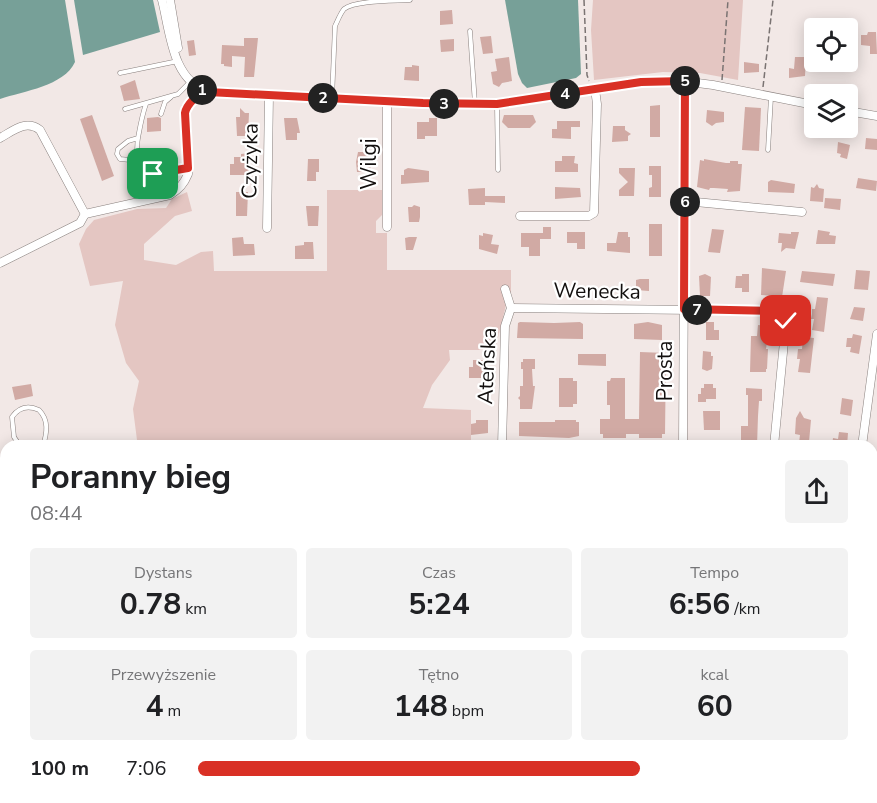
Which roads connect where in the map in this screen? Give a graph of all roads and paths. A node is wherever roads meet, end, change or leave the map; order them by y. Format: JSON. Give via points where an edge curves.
{"nodes":[{"id":1,"x":162,"y":0,"type":"edge"},
{"id":2,"x":170,"y":0,"type":"edge"},
{"id":3,"x":410,"y":0,"type":"edge"},
{"id":4,"x":584,"y":0,"type":"edge"},
{"id":5,"x":728,"y":0,"type":"edge"},
{"id":6,"x":773,"y":0,"type":"edge"},
{"id":7,"x":471,"y":31,"type":"dead end"},
{"id":8,"x":178,"y":61,"type":"junction"},
{"id":9,"x":120,"y":73,"type":"dead end"},
{"id":10,"x":685,"y":81,"type":"junction"},
{"id":11,"x":189,"y":83,"type":"junction"},
{"id":12,"x":584,"y":85,"type":"dead end"},
{"id":13,"x":594,"y":86,"type":"junction"},
{"id":14,"x":722,"y":87,"type":"junction"},
{"id":15,"x":201,"y":89,"type":"junction"},
{"id":16,"x":269,"y":95,"type":"junction"},
{"id":17,"x":768,"y":95,"type":"junction"},
{"id":18,"x":171,"y":96,"type":"junction"},
{"id":19,"x":332,"y":98,"type":"junction"},
{"id":20,"x":387,"y":101,"type":"junction"},
{"id":21,"x":804,"y":103,"type":"edge"},
{"id":22,"x":146,"y":104,"type":"junction"},
{"id":23,"x":476,"y":104,"type":"junction"},
{"id":24,"x":497,"y":104,"type":"junction"},
{"id":25,"x":125,"y":109,"type":"dead end"},
{"id":26,"x":858,"y":113,"type":"edge"},
{"id":27,"x":161,"y":114,"type":"dead end"},
{"id":28,"x":877,"y":116,"type":"edge"},
{"id":29,"x":0,"y":138,"type":"edge"},
{"id":30,"x":138,"y":138,"type":"junction"},
{"id":31,"x":768,"y":150,"type":"dead end"},
{"id":32,"x":135,"y":157,"type":"junction"},
{"id":33,"x":188,"y":168,"type":"junction"},
{"id":34,"x":498,"y":170,"type":"dead end"},
{"id":35,"x":685,"y":201,"type":"junction"},
{"id":36,"x":802,"y":212,"type":"dead end"},
{"id":37,"x":85,"y":214,"type":"junction"},
{"id":38,"x":520,"y":216,"type":"dead end"},
{"id":39,"x":387,"y":227,"type":"dead end"},
{"id":40,"x":267,"y":228,"type":"dead end"},
{"id":41,"x":0,"y":263,"type":"edge"},
{"id":42,"x":505,"y":289,"type":"dead end"},
{"id":43,"x":510,"y":308,"type":"junction"},
{"id":44,"x":684,"y":309,"type":"junction"},
{"id":45,"x":877,"y":334,"type":"edge"},
{"id":46,"x":16,"y":440,"type":"edge"},
{"id":47,"x":44,"y":440,"type":"edge"},
{"id":48,"x":502,"y":440,"type":"edge"},
{"id":49,"x":683,"y":440,"type":"edge"},
{"id":50,"x":775,"y":440,"type":"edge"},
{"id":51,"x":863,"y":440,"type":"edge"}],
"edges":[{"from":1,"to":8,"type":"street"},
{"from":2,"to":8,"type":"street"},
{"from":3,"to":19,"type":"lane","via":[[358,4],[339,16],[335,26]]},
{"from":4,"to":13,"type":"path","via":[[587,75]]},
{"from":5,"to":14,"type":"path"},
{"from":6,"to":17,"type":"path"},
{"from":7,"to":23,"type":"lane"},
{"from":8,"to":9,"type":"lane"},
{"from":8,"to":11,"type":"street"},
{"from":10,"to":13,"type":"street"},
{"from":10,"to":14,"type":"street"},
{"from":10,"to":35,"type":"street","name":"Prosta"},
{"from":11,"to":15,"type":"street"},
{"from":11,"to":18,"type":"lane"},
{"from":12,"to":13,"type":"path"},
{"from":13,"to":24,"type":"street"},
{"from":13,"to":38,"type":"street","via":[[594,213]]},
{"from":14,"to":17,"type":"street"},
{"from":15,"to":16,"type":"street"},
{"from":15,"to":33,"type":"street","via":[[185,113]]},
{"from":16,"to":19,"type":"street"},
{"from":16,"to":40,"type":"street","name":"Czyżyka"},
{"from":17,"to":21,"type":"street"},
{"from":17,"to":31,"type":"lane"},
{"from":18,"to":22,"type":"lane"},
{"from":18,"to":27,"type":"lane"},
{"from":19,"to":20,"type":"street"},
{"from":20,"to":23,"type":"street"},
{"from":20,"to":39,"type":"street","name":"Wilgi"},
{"from":22,"to":25,"type":"lane"},
{"from":22,"to":30,"type":"lane"},
{"from":23,"to":24,"type":"street"},
{"from":24,"to":34,"type":"lane"},
{"from":26,"to":28,"type":"street"},
{"from":29,"to":37,"type":"street","via":[[27,124],[40,130]]},
{"from":30,"to":32,"type":"lane"},
{"from":30,"to":32,"type":"lane","via":[[128,141],[117,154],[120,159]]},
{"from":32,"to":33,"type":"lane","via":[[153,174]]},
{"from":33,"to":37,"type":"street","via":[[185,182],[170,195]]},
{"from":35,"to":36,"type":"street"},
{"from":35,"to":44,"type":"street","name":"Prosta"},
{"from":37,"to":41,"type":"street","via":[[80,223]]},
{"from":42,"to":43,"type":"street","name":"Ateńska"},
{"from":43,"to":44,"type":"street","name":"Wenecka"},
{"from":43,"to":48,"type":"street","name":"Ateńska","via":[[505,326]]},
{"from":44,"to":49,"type":"street","name":"Prosta"},
{"from":44,"to":50,"type":"street","name":"Wenecka","via":[[778,311],[786,321]]},
{"from":45,"to":51,"type":"street"},
{"from":46,"to":47,"type":"lane","via":[[12,417],[18,409],[26,407],[39,410],[45,419]]}]}
